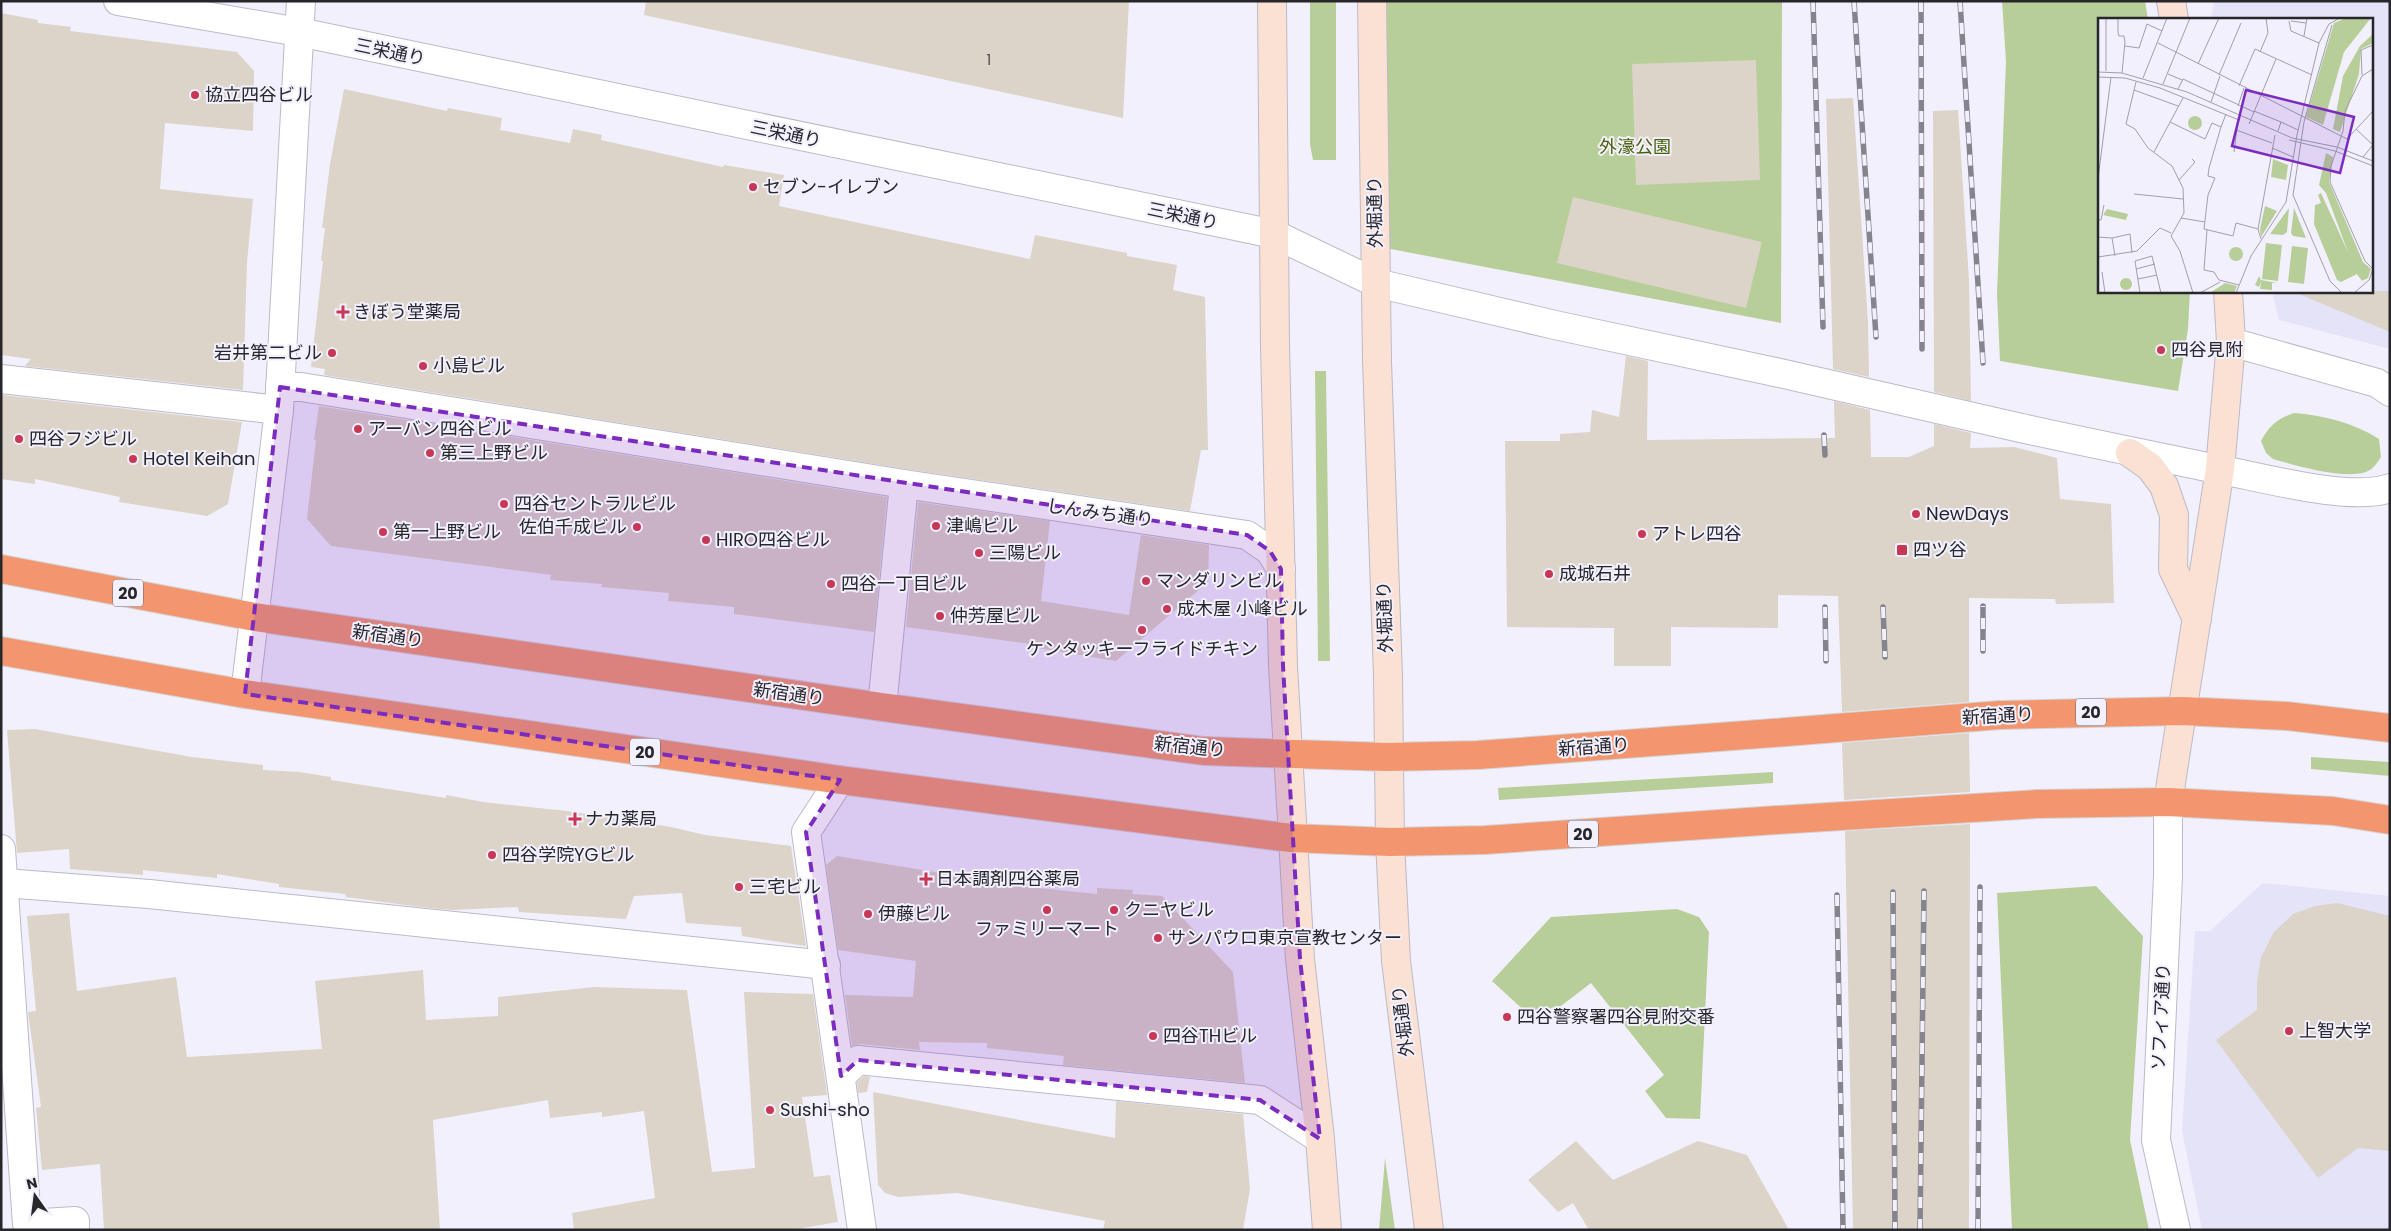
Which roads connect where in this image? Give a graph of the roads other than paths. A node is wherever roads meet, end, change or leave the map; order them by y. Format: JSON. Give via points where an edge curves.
{"nodes":[{"id":1,"x":118,"y":1,"type":"edge"},
{"id":2,"x":301,"y":1,"type":"edge"},
{"id":3,"x":1272,"y":1,"type":"edge"},
{"id":4,"x":1372,"y":1,"type":"edge"},
{"id":5,"x":2171,"y":1,"type":"edge"},
{"id":6,"x":2174,"y":18,"type":"edge"},
{"id":7,"x":299,"y":32,"type":"junction"},
{"id":8,"x":1274,"y":234,"type":"junction"},
{"id":9,"x":1376,"y":283,"type":"junction"},
{"id":10,"x":2228,"y":292,"type":"edge"},
{"id":11,"x":2231,"y":342,"type":"junction"},
{"id":12,"x":1,"y":379,"type":"edge"},
{"id":13,"x":2390,"y":392,"type":"edge"},
{"id":14,"x":280,"y":398,"type":"junction"},
{"id":15,"x":2130,"y":453,"type":"junction"},
{"id":16,"x":2220,"y":469,"type":"junction"},
{"id":17,"x":904,"y":484,"type":"junction"},
{"id":18,"x":2390,"y":488,"type":"edge"},
{"id":19,"x":1,"y":569,"type":"edge"},
{"id":20,"x":1282,"y":569,"type":"junction"},
{"id":21,"x":256,"y":617,"type":"junction"},
{"id":22,"x":2197,"y":619,"type":"junction"},
{"id":23,"x":1,"y":651,"type":"edge"},
{"id":24,"x":245,"y":694,"type":"junction"},
{"id":25,"x":882,"y":707,"type":"junction"},
{"id":26,"x":2182,"y":710,"type":"junction"},
{"id":27,"x":2390,"y":728,"type":"edge"},
{"id":28,"x":1287,"y":754,"type":"junction"},
{"id":29,"x":1388,"y":756,"type":"junction"},
{"id":30,"x":840,"y":780,"type":"junction"},
{"id":31,"x":2168,"y":802,"type":"junction"},
{"id":32,"x":2390,"y":820,"type":"edge"},
{"id":33,"x":1291,"y":838,"type":"junction"},
{"id":34,"x":1390,"y":842,"type":"junction"},
{"id":35,"x":1,"y":849,"type":"edge"},
{"id":36,"x":4,"y":883,"type":"junction"},
{"id":37,"x":826,"y":965,"type":"junction"},
{"id":38,"x":841,"y":1076,"type":"junction"},
{"id":39,"x":1320,"y":1139,"type":"junction"},
{"id":40,"x":75,"y":1230,"type":"edge"},
{"id":41,"x":862,"y":1230,"type":"edge"},
{"id":42,"x":1327,"y":1230,"type":"edge"},
{"id":43,"x":1429,"y":1230,"type":"edge"},
{"id":44,"x":2176,"y":1230,"type":"edge"}],
"edges":[{"from":1,"to":7,"type":"street","name":"三栄通り"},
{"from":2,"to":7,"type":"street"},
{"from":3,"to":8,"type":"main road"},
{"from":4,"to":9,"type":"main road","name":"外堀通り"},
{"from":5,"to":6,"type":"main road"},
{"from":7,"to":8,"type":"street","name":"三栄通り"},
{"from":7,"to":14,"type":"street"},
{"from":8,"to":9,"type":"street","name":"三栄通り"},
{"from":8,"to":20,"type":"main road"},
{"from":9,"to":15,"type":"street","name":"三栄通り","bridge":true},
{"from":9,"to":29,"type":"main road","name":"外堀通り"},
{"from":10,"to":11,"type":"main road"},
{"from":11,"to":13,"type":"street","via":[[2377,383]]},
{"from":11,"to":16,"type":"main road"},
{"from":12,"to":14,"type":"street","name":"しんみち通り"},
{"from":14,"to":17,"type":"street","name":"しんみち通り","via":[[311,389]]},
{"from":14,"to":21,"type":"street"},
{"from":15,"to":16,"type":"street","name":"三栄通り"},
{"from":15,"to":22,"type":"main road","via":[[2150,467],[2164,486],[2174,515],[2173,569]]},
{"from":16,"to":18,"type":"street","name":"三栄通り","via":[[2278,482],[2361,494]]},
{"from":16,"to":22,"type":"main road"},
{"from":17,"to":20,"type":"street","name":"しんみち通り","via":[[1247,535],[1270,551]]},
{"from":17,"to":25,"type":"street"},
{"from":19,"to":21,"type":"highway","name":"新宿通り","number":"20"},
{"from":20,"to":28,"type":"main road","via":[[1282,666]]},
{"from":21,"to":24,"type":"street"},
{"from":21,"to":25,"type":"highway","name":"新宿通り","number":"20"},
{"from":22,"to":26,"type":"main road"},
{"from":23,"to":24,"type":"highway","number":"20"},
{"from":24,"to":30,"type":"highway","number":"20"},
{"from":25,"to":28,"type":"highway","name":"新宿通り","number":"20","via":[[1204,751]]},
{"from":26,"to":27,"type":"highway","name":"新宿通り","number":"20","via":[[2286,716]]},
{"from":26,"to":29,"type":"highway","name":"新宿通り","number":"20","bridge":true,"via":[[2000,715],[1478,755]]},
{"from":26,"to":31,"type":"main road"},
{"from":28,"to":29,"type":"highway","name":"新宿通り","number":"20"},
{"from":28,"to":33,"type":"main road"},
{"from":29,"to":34,"type":"main road","name":"外堀通り"},
{"from":30,"to":33,"type":"highway","number":"20"},
{"from":30,"to":37,"type":"street","via":[[806,832]]},
{"from":31,"to":32,"type":"highway","number":"20","via":[[2333,811]]},
{"from":31,"to":34,"type":"highway","number":"20","bridge":true,"via":[[2037,804],[1485,840]]},
{"from":31,"to":44,"type":"street","name":"ソフィア通り","via":[[2168,876],[2156,1140]]},
{"from":33,"to":34,"type":"highway","number":"20"},
{"from":33,"to":39,"type":"main road","via":[[1303,991]]},
{"from":34,"to":43,"type":"main road","name":"外堀通り","via":[[1396,961]]},
{"from":35,"to":36,"type":"street"},
{"from":36,"to":37,"type":"street","via":[[148,894]]},
{"from":36,"to":40,"type":"street","via":[[27,1224],[75,1221]]},
{"from":37,"to":38,"type":"street"},
{"from":38,"to":39,"type":"street","via":[[858,1060],[1260,1100]]},
{"from":38,"to":41,"type":"street"},
{"from":39,"to":42,"type":"main road"}]}
